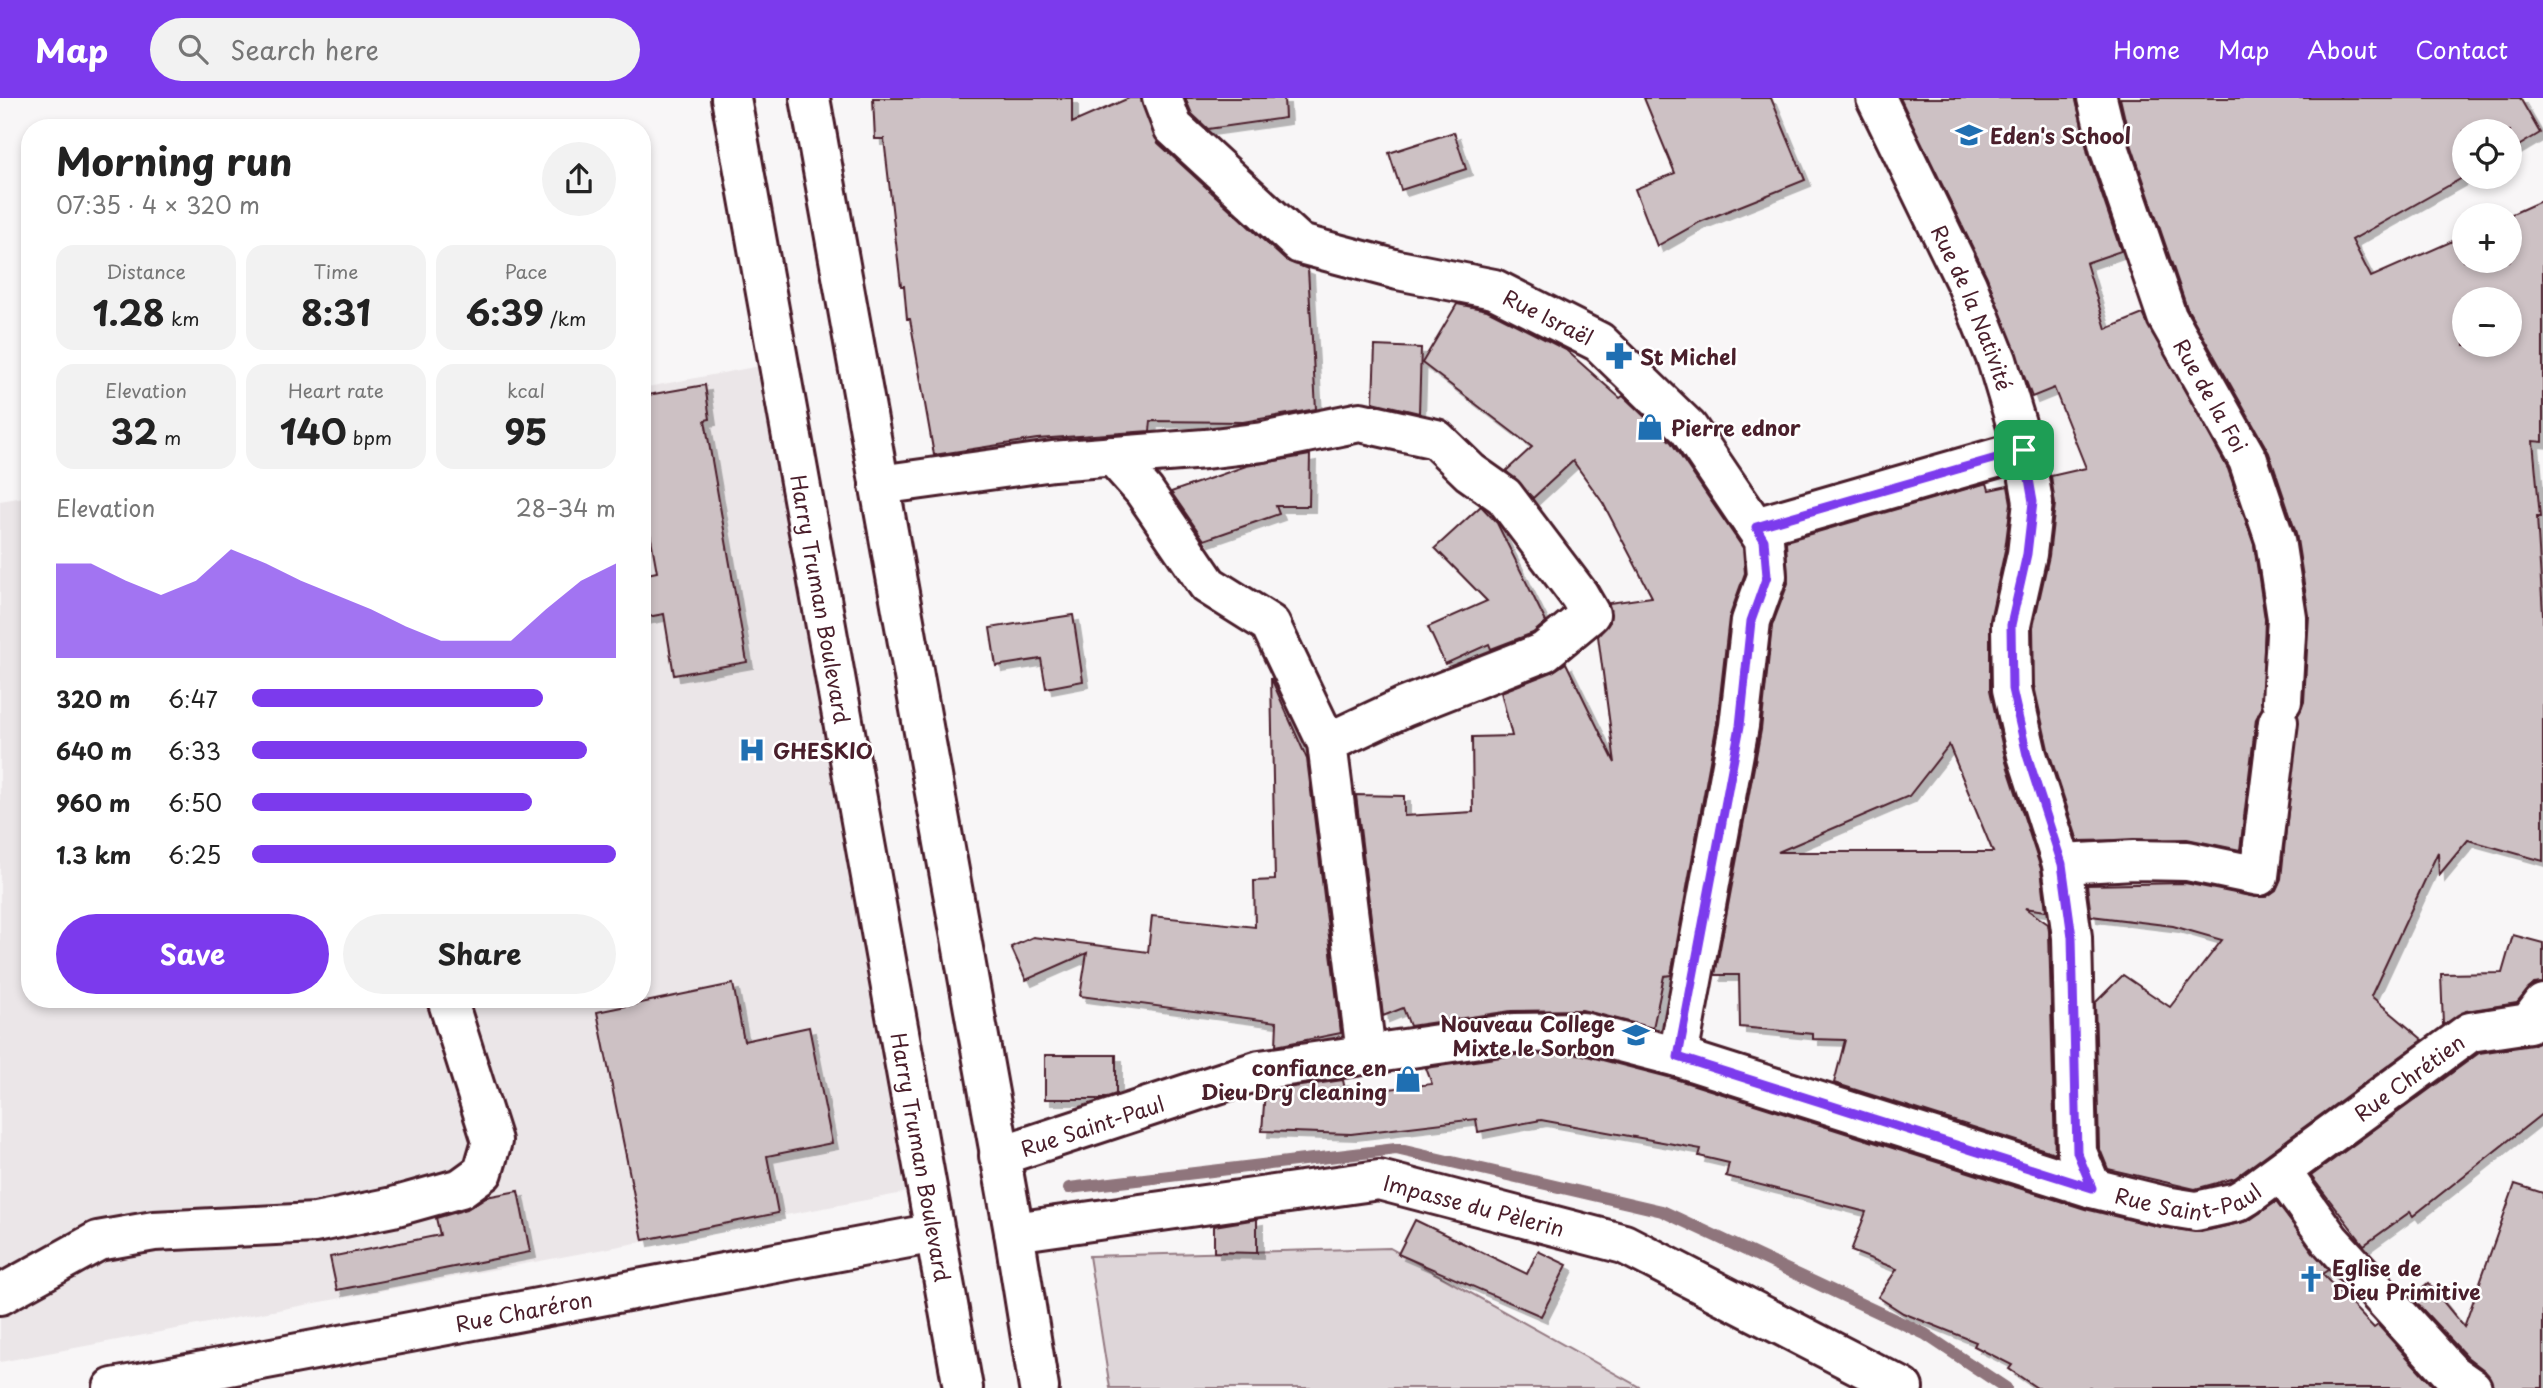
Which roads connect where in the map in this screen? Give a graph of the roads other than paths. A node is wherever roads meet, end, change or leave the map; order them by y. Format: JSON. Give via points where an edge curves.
{"nodes":[{"id":1,"x":731,"y":98,"type":"edge"},
{"id":2,"x":810,"y":98,"type":"edge"},
{"id":3,"x":1162,"y":98,"type":"edge"},
{"id":4,"x":1876,"y":98,"type":"edge"},
{"id":5,"x":2097,"y":98,"type":"edge"},
{"id":6,"x":2024,"y":450,"type":"junction"},
{"id":7,"x":1113,"y":456,"type":"junction"},
{"id":8,"x":879,"y":485,"type":"junction"},
{"id":9,"x":1756,"y":527,"type":"junction"},
{"id":10,"x":1327,"y":743,"type":"junction"},
{"id":11,"x":2062,"y":864,"type":"junction"},
{"id":12,"x":2543,"y":1004,"type":"edge"},
{"id":13,"x":450,"y":1008,"type":"edge"},
{"id":14,"x":1366,"y":1053,"type":"junction"},
{"id":15,"x":1678,"y":1057,"type":"junction"},
{"id":16,"x":999,"y":1156,"type":"junction"},
{"id":17,"x":2282,"y":1173,"type":"junction"},
{"id":18,"x":2092,"y":1188,"type":"junction"},
{"id":19,"x":1014,"y":1232,"type":"junction"},
{"id":20,"x":935,"y":1233,"type":"junction"},
{"id":21,"x":0,"y":1295,"type":"edge"},
{"id":22,"x":113,"y":1388,"type":"edge"},
{"id":23,"x":963,"y":1388,"type":"edge"},
{"id":24,"x":1039,"y":1388,"type":"edge"},
{"id":25,"x":1903,"y":1388,"type":"edge"},
{"id":26,"x":2472,"y":1388,"type":"edge"}],
"edges":[{"from":1,"to":20,"type":"street","name":"Harry Truman Boulevard"},
{"from":2,"to":8,"type":"street"},
{"from":3,"to":9,"type":"street","name":"Rue Israël","via":[[1173,127],[1300,244],[1494,289],[1599,342],[1688,428]]},
{"from":4,"to":6,"type":"street","name":"Rue de la Nativité","via":[[1968,285]]},
{"from":5,"to":11,"type":"street","name":"Rue de la Foi","via":[[2167,317],[2248,460],[2276,540],[2287,618],[2259,877],[2187,862]]},
{"from":6,"to":9,"type":"street"},
{"from":6,"to":11,"type":"street","name":"Rue de la Nativité","via":[[2033,502],[2011,625],[2012,689],[2027,755]]},
{"from":7,"to":8,"type":"street"},
{"from":7,"to":10,"type":"street","via":[[1144,491],[1208,586],[1270,625]]},
{"from":7,"to":10,"type":"street","via":[[1264,442],[1360,422],[1436,439],[1504,496],[1590,614],[1544,652],[1404,706]]},
{"from":8,"to":16,"type":"street"},
{"from":9,"to":15,"type":"street","name":"Rue Israël","via":[[1764,540],[1767,576],[1751,621],[1740,726]]},
{"from":10,"to":14,"type":"street"},
{"from":11,"to":18,"type":"street","name":"Rue de la Nativité","via":[[2072,937],[2077,1152]]},
{"from":12,"to":17,"type":"street","name":"Rue Chrétien","via":[[2529,1023],[2470,1032]]},
{"from":13,"to":21,"type":"street","via":[[492,1141],[483,1172],[461,1188],[315,1223],[154,1231],[99,1241]]},
{"from":14,"to":15,"type":"street","name":"Rue Saint-Paul","via":[[1514,1033],[1582,1032]]},
{"from":14,"to":16,"type":"street","name":"Rue Saint-Paul","via":[[1260,1070]]},
{"from":15,"to":18,"type":"street","name":"Rue Saint-Paul"},
{"from":16,"to":19,"type":"street"},
{"from":17,"to":18,"type":"street","name":"Rue Saint-Paul","via":[[2237,1202],[2196,1211]]},
{"from":17,"to":26,"type":"street","name":"Rue Saint-Paul","via":[[2330,1240],[2452,1374]]},
{"from":19,"to":24,"type":"street"},
{"from":19,"to":25,"type":"street","name":"Impasse du Pèlerin","via":[[1379,1180],[1624,1244]]},
{"from":20,"to":22,"type":"street","name":"Rue Charéron"},
{"from":20,"to":23,"type":"street","name":"Harry Truman Boulevard"}]}
